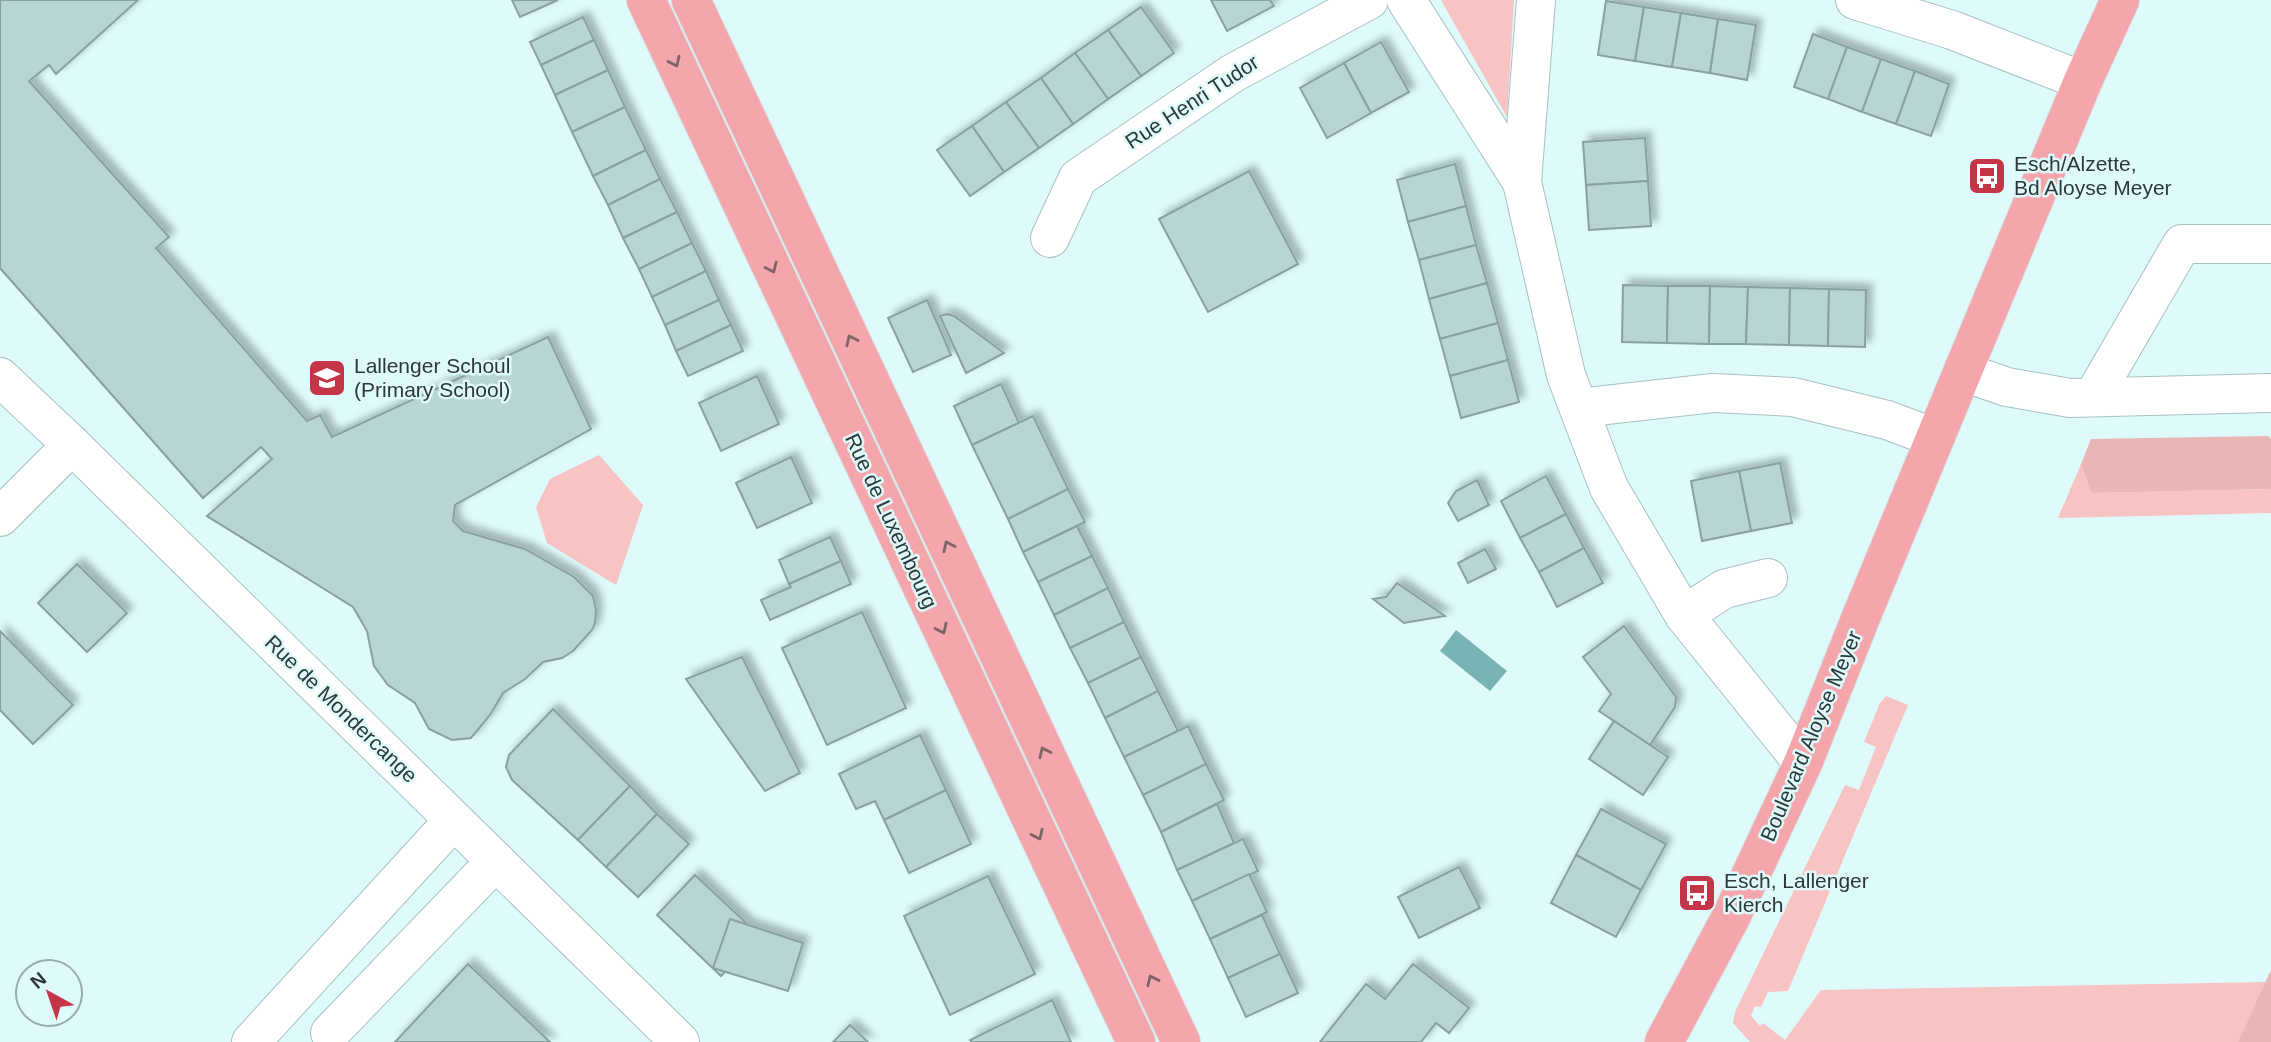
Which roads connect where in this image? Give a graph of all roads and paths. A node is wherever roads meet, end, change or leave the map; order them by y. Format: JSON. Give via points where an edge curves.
{"nodes":[{"id":1,"x":646,"y":0,"type":"edge"},
{"id":2,"x":691,"y":0,"type":"edge"},
{"id":3,"x":1368,"y":0,"type":"edge"},
{"id":4,"x":1406,"y":0,"type":"edge"},
{"id":5,"x":1536,"y":0,"type":"edge"},
{"id":6,"x":1855,"y":0,"type":"edge"},
{"id":7,"x":2120,"y":0,"type":"edge"},
{"id":8,"x":2083,"y":80,"type":"junction"},
{"id":9,"x":1522,"y":182,"type":"junction"},
{"id":10,"x":1050,"y":238,"type":"dead end"},
{"id":11,"x":2271,"y":244,"type":"edge"},
{"id":12,"x":1963,"y":372,"type":"junction"},
{"id":13,"x":0,"y":377,"type":"edge"},
{"id":14,"x":2271,"y":394,"type":"edge"},
{"id":15,"x":2093,"y":397,"type":"junction"},
{"id":16,"x":1579,"y":408,"type":"junction"},
{"id":17,"x":1935,"y":438,"type":"junction"},
{"id":18,"x":72,"y":445,"type":"junction"},
{"id":19,"x":0,"y":517,"type":"edge"},
{"id":20,"x":1768,"y":578,"type":"dead end"},
{"id":21,"x":1684,"y":615,"type":"junction"},
{"id":22,"x":1803,"y":763,"type":"junction"},
{"id":23,"x":454,"y":820,"type":"junction"},
{"id":24,"x":496,"y":861,"type":"junction"},
{"id":25,"x":330,"y":1033,"type":"dead end"},
{"id":26,"x":1668,"y":1035,"type":"edge"},
{"id":27,"x":251,"y":1042,"type":"edge"},
{"id":28,"x":680,"y":1042,"type":"edge"},
{"id":29,"x":1136,"y":1042,"type":"edge"},
{"id":30,"x":1181,"y":1042,"type":"edge"}],
"edges":[{"from":1,"to":29,"type":"main road","name":"Rue de Luxembourg","one_way":true},
{"from":30,"to":2,"type":"main road","name":"Rue de Luxembourg","one_way":true},
{"from":3,"to":10,"type":"street","name":"Rue Henri Tudor","via":[[1233,73],[1078,178]]},
{"from":4,"to":9,"type":"street"},
{"from":5,"to":9,"type":"street"},
{"from":6,"to":8,"type":"street","via":[[1952,30]]},
{"from":7,"to":8,"type":"main road","name":"Boulevard Aloyse Meyer"},
{"from":8,"to":12,"type":"main road","name":"Boulevard Aloyse Meyer"},
{"from":9,"to":16,"type":"street","via":[[1566,375]]},
{"from":11,"to":15,"type":"street","via":[[2182,244]]},
{"from":12,"to":15,"type":"street","via":[[2007,387],[2070,398]]},
{"from":12,"to":17,"type":"main road","name":"Boulevard Aloyse Meyer"},
{"from":13,"to":18,"type":"street","name":"Rue de Mondercange"},
{"from":14,"to":15,"type":"street"},
{"from":16,"to":17,"type":"street","via":[[1713,393],[1793,397],[1888,420]]},
{"from":16,"to":21,"type":"street","via":[[1609,488]]},
{"from":17,"to":22,"type":"main road","name":"Boulevard Aloyse Meyer"},
{"from":18,"to":19,"type":"street"},
{"from":18,"to":23,"type":"street","name":"Rue de Mondercange"},
{"from":20,"to":21,"type":"street","via":[[1724,589]]},
{"from":21,"to":22,"type":"street"},
{"from":22,"to":26,"type":"main road","name":"Boulevard Aloyse Meyer","via":[[1731,917]]},
{"from":23,"to":24,"type":"street","name":"Rue de Mondercange"},
{"from":23,"to":27,"type":"street"},
{"from":24,"to":25,"type":"street"},
{"from":24,"to":28,"type":"street","name":"Rue de Mondercange"}]}
